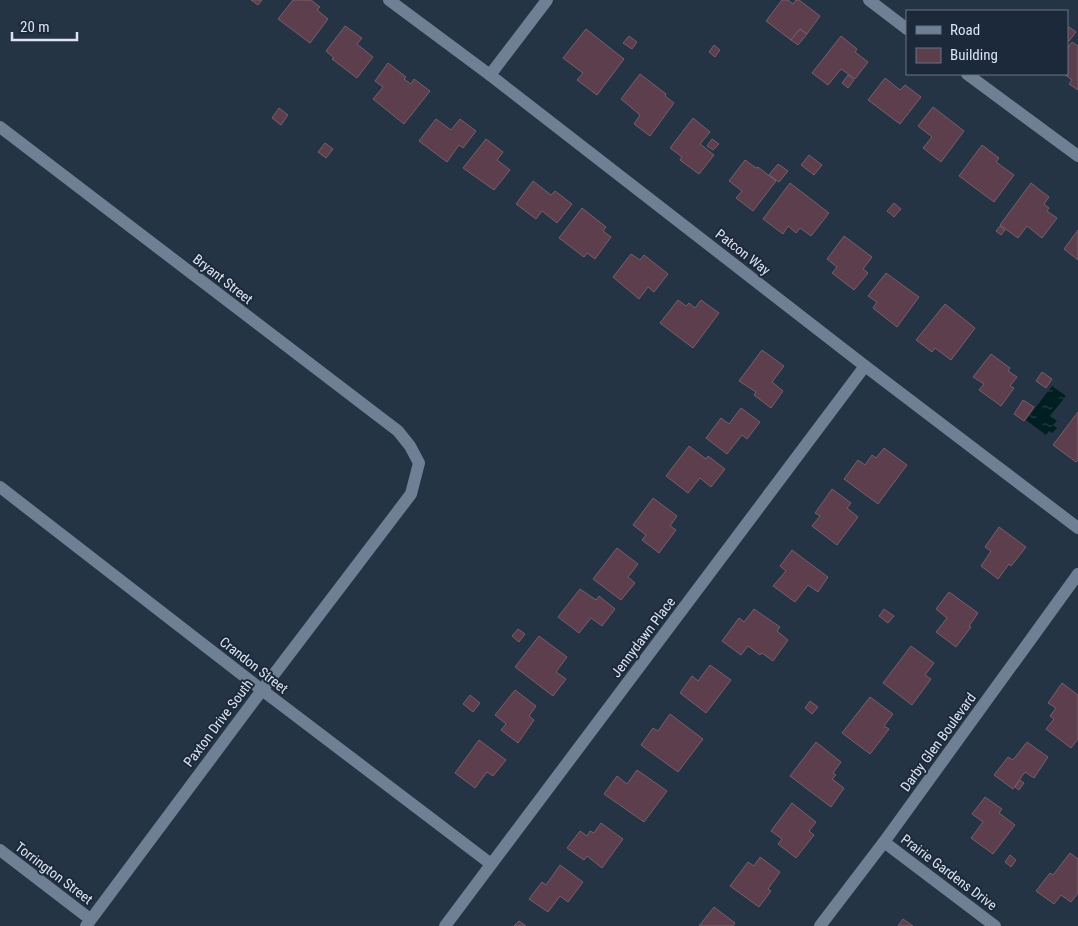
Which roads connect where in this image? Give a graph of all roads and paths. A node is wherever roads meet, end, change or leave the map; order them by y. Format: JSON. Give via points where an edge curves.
{"nodes":[{"id":1,"x":389,"y":0,"type":"edge"},
{"id":2,"x":547,"y":0,"type":"edge"},
{"id":3,"x":868,"y":0,"type":"edge"},
{"id":4,"x":906,"y":27,"type":"edge"},
{"id":5,"x":490,"y":75,"type":"junction"},
{"id":6,"x":968,"y":75,"type":"edge"},
{"id":7,"x":0,"y":127,"type":"edge"},
{"id":8,"x":1078,"y":156,"type":"edge"},
{"id":9,"x":865,"y":366,"type":"junction"},
{"id":10,"x":419,"y":462,"type":"joint"},
{"id":11,"x":0,"y":487,"type":"edge"},
{"id":12,"x":1078,"y":528,"type":"edge"},
{"id":13,"x":1078,"y":574,"type":"edge"},
{"id":14,"x":262,"y":690,"type":"junction"},
{"id":15,"x":884,"y":842,"type":"junction"},
{"id":16,"x":0,"y":850,"type":"edge"},
{"id":17,"x":491,"y":864,"type":"junction"},
{"id":18,"x":88,"y":923,"type":"edge"},
{"id":19,"x":445,"y":926,"type":"edge"},
{"id":20,"x":820,"y":926,"type":"edge"},
{"id":21,"x":995,"y":926,"type":"edge"}],
"edges":[{"from":1,"to":5,"type":"street","name":"Patcon Way"},
{"from":2,"to":5,"type":"street"},
{"from":3,"to":4,"type":"street"},
{"from":5,"to":9,"type":"street","name":"Patcon Way"},
{"from":6,"to":8,"type":"street"},
{"from":7,"to":10,"type":"street","name":"Bryant Street","via":[[398,432]]},
{"from":9,"to":12,"type":"street","name":"Patcon Way"},
{"from":9,"to":17,"type":"street","name":"Jennydawn Place"},
{"from":10,"to":14,"type":"street","name":"Paxton Drive South","via":[[412,494]]},
{"from":11,"to":14,"type":"street","name":"Crandon Street"},
{"from":13,"to":15,"type":"street","name":"Darby Glen Boulevard"},
{"from":14,"to":17,"type":"street","name":"Crandon Street"},
{"from":14,"to":18,"type":"street","name":"Paxton Drive South"},
{"from":15,"to":20,"type":"street","name":"Darby Glen Boulevard"},
{"from":15,"to":21,"type":"street","name":"Prairie Gardens Drive"},
{"from":16,"to":18,"type":"street","name":"Torrington Street"},
{"from":17,"to":19,"type":"street","name":"Jennydawn Place"}]}
